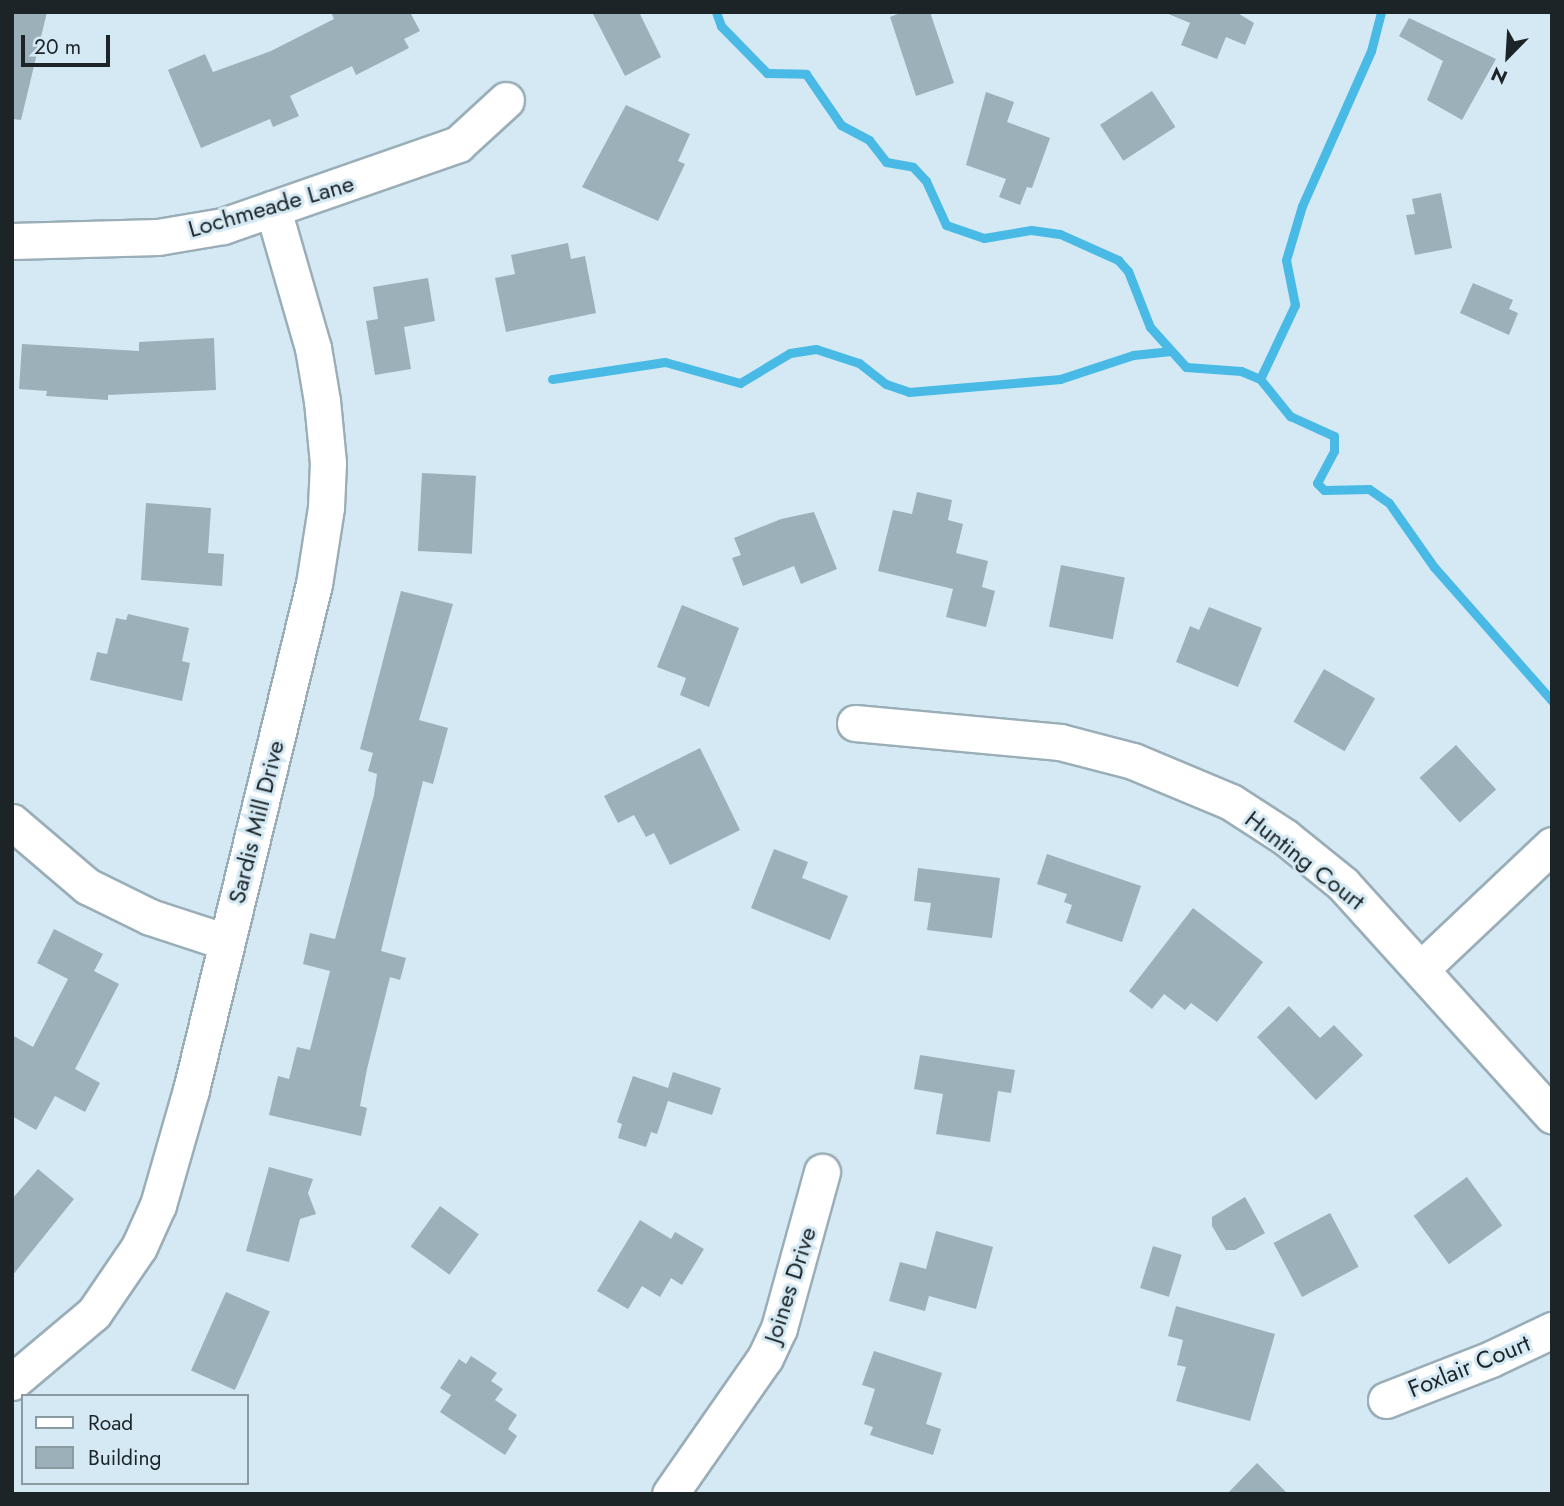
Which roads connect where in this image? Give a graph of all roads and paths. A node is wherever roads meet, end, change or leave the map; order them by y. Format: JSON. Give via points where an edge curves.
{"nodes":[{"id":1,"x":506,"y":100,"type":"dead end"},
{"id":2,"x":272,"y":209,"type":"junction"},
{"id":3,"x":12,"y":241,"type":"edge"},
{"id":4,"x":855,"y":723,"type":"dead end"},
{"id":5,"x":12,"y":822,"type":"edge"},
{"id":6,"x":1552,"y":845,"type":"edge"},
{"id":7,"x":226,"y":942,"type":"junction"},
{"id":8,"x":1422,"y":968,"type":"junction"},
{"id":9,"x":1552,"y":1115,"type":"edge"},
{"id":10,"x":822,"y":1172,"type":"dead end"},
{"id":11,"x":1552,"y":1330,"type":"edge"},
{"id":12,"x":12,"y":1382,"type":"edge"},
{"id":13,"x":1386,"y":1400,"type":"dead end"},
{"id":14,"x":670,"y":1494,"type":"edge"}],
"edges":[{"from":1,"to":2,"type":"street","name":"Lochmeade Lane","via":[[458,144]]},
{"from":2,"to":3,"type":"street","name":"Lochmeade Lane","via":[[223,226],[158,237]]},
{"from":2,"to":7,"type":"street","name":"Sardis Mill Drive","via":[[313,348],[328,463],[326,508],[314,583]]},
{"from":4,"to":8,"type":"street","name":"Hunting Court","via":[[1060,743],[1133,761],[1219,797],[1285,838],[1343,884]]},
{"from":5,"to":7,"type":"street","via":[[87,886],[150,917]]},
{"from":6,"to":8,"type":"street"},
{"from":7,"to":12,"type":"street","name":"Sardis Mill Drive","via":[[169,1172],[139,1247],[94,1313]]},
{"from":8,"to":9,"type":"street","name":"Hunting Court"},
{"from":10,"to":14,"type":"street","name":"Joines Drive","via":[[779,1328],[765,1358]]},
{"from":11,"to":13,"type":"street","name":"Foxlair Court","via":[[1502,1355]]}]}
